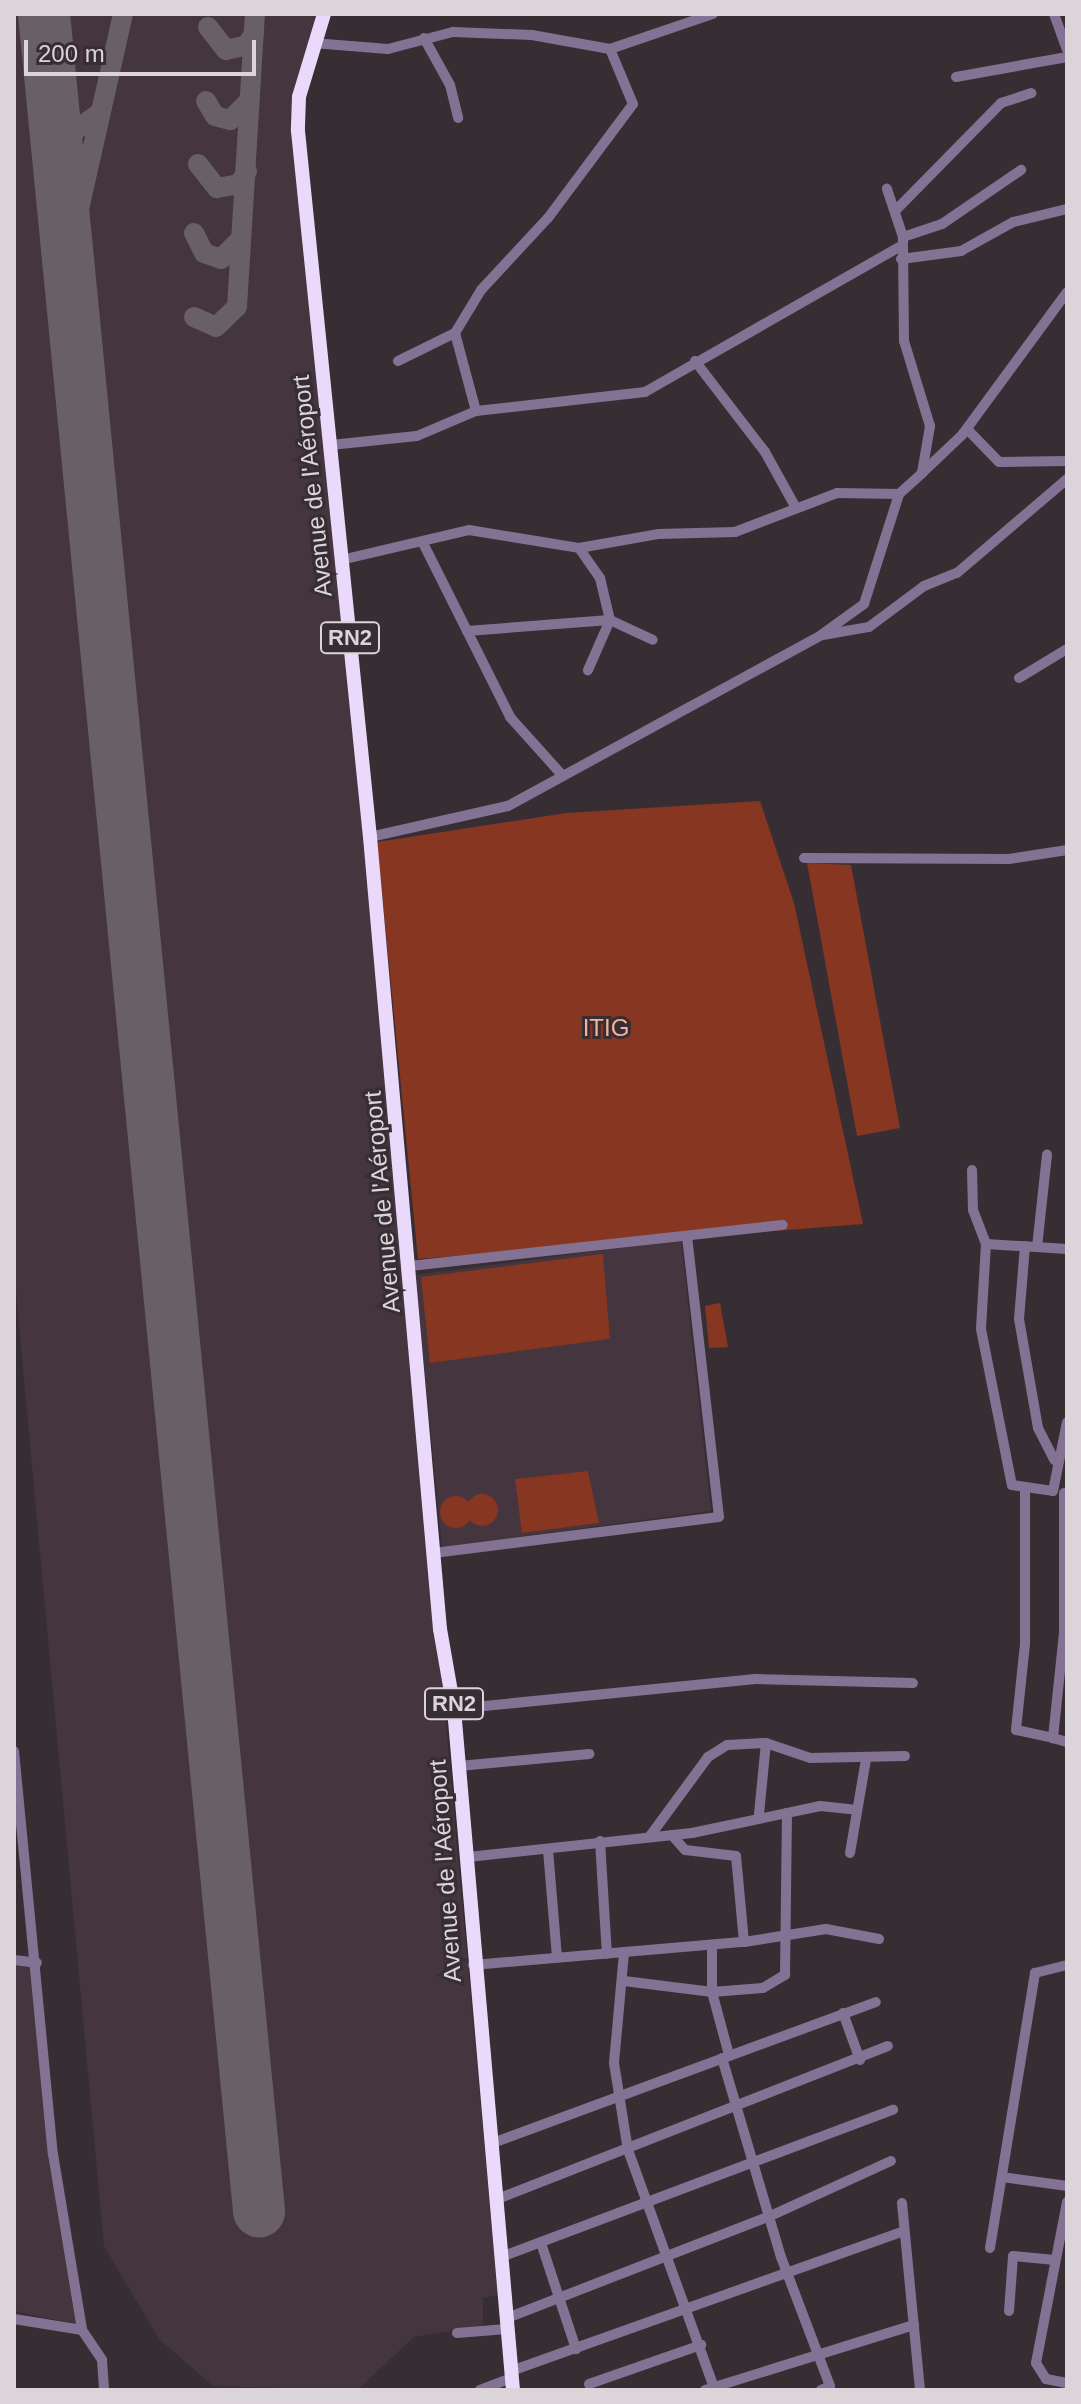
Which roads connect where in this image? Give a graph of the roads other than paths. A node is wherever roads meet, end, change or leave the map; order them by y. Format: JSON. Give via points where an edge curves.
{"nodes":[{"id":1,"x":324,"y":14,"type":"edge"},
{"id":2,"x":713,"y":14,"type":"edge"},
{"id":3,"x":1059,"y":17,"type":"edge"},
{"id":4,"x":424,"y":38,"type":"junction"},
{"id":5,"x":313,"y":43,"type":"junction"},
{"id":6,"x":610,"y":49,"type":"junction"},
{"id":7,"x":1067,"y":50,"type":"edge"},
{"id":8,"x":1067,"y":57,"type":"edge"},
{"id":9,"x":956,"y":77,"type":"dead end"},
{"id":10,"x":1031,"y":93,"type":"dead end"},
{"id":11,"x":458,"y":118,"type":"dead end"},
{"id":12,"x":1021,"y":170,"type":"dead end"},
{"id":13,"x":887,"y":189,"type":"dead end"},
{"id":14,"x":1067,"y":209,"type":"edge"},
{"id":15,"x":896,"y":210,"type":"junction"},
{"id":16,"x":903,"y":241,"type":"junction"},
{"id":17,"x":901,"y":259,"type":"junction"},
{"id":18,"x":1067,"y":292,"type":"edge"},
{"id":19,"x":455,"y":333,"type":"junction"},
{"id":20,"x":398,"y":361,"type":"dead end"},
{"id":21,"x":695,"y":361,"type":"junction"},
{"id":22,"x":476,"y":411,"type":"junction"},
{"id":23,"x":967,"y":429,"type":"junction"},
{"id":24,"x":331,"y":445,"type":"junction"},
{"id":25,"x":1067,"y":461,"type":"edge"},
{"id":26,"x":922,"y":473,"type":"junction"},
{"id":27,"x":1067,"y":479,"type":"edge"},
{"id":28,"x":899,"y":494,"type":"junction"},
{"id":29,"x":796,"y":508,"type":"junction"},
{"id":30,"x":423,"y":543,"type":"junction"},
{"id":31,"x":579,"y":548,"type":"junction"},
{"id":32,"x":341,"y":560,"type":"junction"},
{"id":33,"x":610,"y":620,"type":"junction"},
{"id":34,"x":467,"y":631,"type":"junction"},
{"id":35,"x":821,"y":635,"type":"junction"},
{"id":36,"x":653,"y":640,"type":"dead end"},
{"id":37,"x":1067,"y":649,"type":"edge"},
{"id":38,"x":588,"y":670,"type":"dead end"},
{"id":39,"x":1019,"y":678,"type":"dead end"},
{"id":40,"x":563,"y":776,"type":"junction"},
{"id":41,"x":370,"y":837,"type":"junction"},
{"id":42,"x":1067,"y":850,"type":"edge"},
{"id":43,"x":804,"y":858,"type":"dead end"},
{"id":44,"x":1047,"y":1155,"type":"dead end"},
{"id":45,"x":972,"y":1170,"type":"dead end"},
{"id":46,"x":783,"y":1225,"type":"dead end"},
{"id":47,"x":687,"y":1237,"type":"junction"},
{"id":48,"x":986,"y":1244,"type":"junction"},
{"id":49,"x":1025,"y":1246,"type":"junction"},
{"id":50,"x":1037,"y":1247,"type":"junction"},
{"id":51,"x":1067,"y":1249,"type":"edge"},
{"id":52,"x":410,"y":1266,"type":"junction"},
{"id":53,"x":1067,"y":1422,"type":"edge"},
{"id":54,"x":1054,"y":1460,"type":"junction"},
{"id":55,"x":1025,"y":1490,"type":"junction"},
{"id":56,"x":1061,"y":1492,"type":"edge"},
{"id":57,"x":434,"y":1553,"type":"junction"},
{"id":58,"x":913,"y":1683,"type":"dead end"},
{"id":59,"x":454,"y":1709,"type":"junction"},
{"id":60,"x":1053,"y":1738,"type":"junction"},
{"id":61,"x":1067,"y":1742,"type":"edge"},
{"id":62,"x":766,"y":1743,"type":"junction"},
{"id":63,"x":14,"y":1751,"type":"edge"},
{"id":64,"x":589,"y":1754,"type":"dead end"},
{"id":65,"x":905,"y":1756,"type":"dead end"},
{"id":66,"x":866,"y":1759,"type":"junction"},
{"id":67,"x":459,"y":1766,"type":"junction"},
{"id":68,"x":857,"y":1810,"type":"junction"},
{"id":69,"x":787,"y":1813,"type":"junction"},
{"id":70,"x":759,"y":1814,"type":"junction"},
{"id":71,"x":672,"y":1835,"type":"junction"},
{"id":72,"x":650,"y":1836,"type":"junction"},
{"id":73,"x":600,"y":1841,"type":"junction"},
{"id":74,"x":548,"y":1850,"type":"junction"},
{"id":75,"x":19,"y":1851,"type":"edge"},
{"id":76,"x":850,"y":1853,"type":"dead end"},
{"id":77,"x":468,"y":1857,"type":"junction"},
{"id":78,"x":788,"y":1939,"type":"junction"},
{"id":79,"x":879,"y":1939,"type":"dead end"},
{"id":80,"x":744,"y":1942,"type":"junction"},
{"id":81,"x":712,"y":1947,"type":"junction"},
{"id":82,"x":624,"y":1953,"type":"junction"},
{"id":83,"x":607,"y":1954,"type":"junction"},
{"id":84,"x":557,"y":1958,"type":"junction"},
{"id":85,"x":14,"y":1960,"type":"edge"},
{"id":86,"x":37,"y":1963,"type":"junction"},
{"id":87,"x":473,"y":1965,"type":"junction"},
{"id":88,"x":1067,"y":1965,"type":"edge"},
{"id":89,"x":624,"y":1981,"type":"junction"},
{"id":90,"x":712,"y":1992,"type":"junction"},
{"id":91,"x":876,"y":2002,"type":"dead end"},
{"id":92,"x":843,"y":2013,"type":"junction"},
{"id":93,"x":888,"y":2046,"type":"dead end"},
{"id":94,"x":726,"y":2056,"type":"junction"},
{"id":95,"x":860,"y":2060,"type":"junction"},
{"id":96,"x":618,"y":2096,"type":"junction"},
{"id":97,"x":736,"y":2108,"type":"junction"},
{"id":98,"x":893,"y":2110,"type":"dead end"},
{"id":99,"x":490,"y":2144,"type":"junction"},
{"id":100,"x":628,"y":2150,"type":"junction"},
{"id":101,"x":891,"y":2161,"type":"dead end"},
{"id":102,"x":751,"y":2166,"type":"junction"},
{"id":103,"x":1002,"y":2177,"type":"junction"},
{"id":104,"x":1067,"y":2186,"type":"edge"},
{"id":105,"x":495,"y":2200,"type":"junction"},
{"id":106,"x":1067,"y":2202,"type":"edge"},
{"id":107,"x":902,"y":2203,"type":"dead end"},
{"id":108,"x":647,"y":2205,"type":"junction"},
{"id":109,"x":768,"y":2217,"type":"junction"},
{"id":110,"x":904,"y":2231,"type":"junction"},
{"id":111,"x":541,"y":2243,"type":"junction"},
{"id":112,"x":990,"y":2248,"type":"dead end"},
{"id":113,"x":667,"y":2256,"type":"junction"},
{"id":114,"x":501,"y":2257,"type":"junction"},
{"id":115,"x":1055,"y":2260,"type":"junction"},
{"id":116,"x":786,"y":2270,"type":"junction"},
{"id":117,"x":559,"y":2297,"type":"junction"},
{"id":118,"x":689,"y":2309,"type":"junction"},
{"id":119,"x":1009,"y":2311,"type":"dead end"},
{"id":120,"x":17,"y":2316,"type":"edge"},
{"id":121,"x":507,"y":2324,"type":"junction"},
{"id":122,"x":914,"y":2325,"type":"junction"},
{"id":123,"x":82,"y":2330,"type":"junction"},
{"id":124,"x":457,"y":2333,"type":"dead end"},
{"id":125,"x":701,"y":2345,"type":"junction"},
{"id":126,"x":576,"y":2349,"type":"junction"},
{"id":127,"x":815,"y":2353,"type":"junction"},
{"id":128,"x":512,"y":2380,"type":"edge"},
{"id":129,"x":1067,"y":2383,"type":"edge"},
{"id":130,"x":589,"y":2384,"type":"dead end"},
{"id":131,"x":711,"y":2389,"type":"edge"},
{"id":132,"x":104,"y":2390,"type":"edge"},
{"id":133,"x":480,"y":2390,"type":"edge"},
{"id":134,"x":821,"y":2390,"type":"edge"},
{"id":135,"x":920,"y":2390,"type":"edge"}],
"edges":[{"from":1,"to":5,"type":"highway","name":"Avenue de l'Aéroport","number":"RN2"},
{"from":2,"to":6,"type":"street"},
{"from":3,"to":7,"type":"street"},
{"from":4,"to":5,"type":"street","via":[[388,49]]},
{"from":4,"to":6,"type":"street","via":[[532,35]]},
{"from":4,"to":11,"type":"street","via":[[450,85]]},
{"from":5,"to":24,"type":"highway","name":"Avenue de l'Aéroport","number":"RN2","via":[[298,131]]},
{"from":6,"to":19,"type":"street","via":[[633,104],[548,218],[481,290]]},
{"from":8,"to":9,"type":"street"},
{"from":10,"to":15,"type":"street","via":[[999,104]]},
{"from":12,"to":16,"type":"street","via":[[942,224]]},
{"from":13,"to":15,"type":"street"},
{"from":14,"to":17,"type":"street","via":[[1013,222],[961,251]]},
{"from":15,"to":16,"type":"street"},
{"from":16,"to":17,"type":"street"},
{"from":16,"to":21,"type":"street"},
{"from":17,"to":26,"type":"street","via":[[904,341],[929,415]]},
{"from":18,"to":23,"type":"street"},
{"from":19,"to":20,"type":"street"},
{"from":19,"to":22,"type":"street"},
{"from":21,"to":22,"type":"street","via":[[637,395]]},
{"from":21,"to":29,"type":"street","via":[[765,452]]},
{"from":22,"to":24,"type":"street","via":[[417,436]]},
{"from":23,"to":25,"type":"street","via":[[1007,464]]},
{"from":23,"to":26,"type":"street"},
{"from":24,"to":32,"type":"highway","name":"Avenue de l'Aéroport","number":"RN2"},
{"from":26,"to":28,"type":"street"},
{"from":27,"to":35,"type":"street","via":[[957,573],[924,586],[869,627]]},
{"from":28,"to":29,"type":"street","via":[[837,493]]},
{"from":28,"to":35,"type":"street","via":[[869,596]]},
{"from":29,"to":31,"type":"street","via":[[735,532],[658,534]]},
{"from":30,"to":31,"type":"street","via":[[477,530]]},
{"from":30,"to":32,"type":"street"},
{"from":30,"to":34,"type":"street"},
{"from":31,"to":33,"type":"street","via":[[600,578]]},
{"from":32,"to":41,"type":"highway","name":"Avenue de l'Aéroport","number":"RN2"},
{"from":33,"to":34,"type":"street"},
{"from":33,"to":36,"type":"street"},
{"from":33,"to":38,"type":"street"},
{"from":34,"to":40,"type":"street","via":[[510,717]]},
{"from":35,"to":40,"type":"street"},
{"from":37,"to":39,"type":"street"},
{"from":40,"to":41,"type":"street","via":[[484,815]]},
{"from":41,"to":52,"type":"highway","name":"Avenue de l'Aéroport","number":"RN2"},
{"from":42,"to":43,"type":"street","via":[[1009,859]]},
{"from":44,"to":50,"type":"street"},
{"from":45,"to":48,"type":"street","via":[[973,1210]]},
{"from":46,"to":47,"type":"street"},
{"from":47,"to":52,"type":"street"},
{"from":47,"to":57,"type":"street","via":[[719,1517]]},
{"from":48,"to":49,"type":"street"},
{"from":48,"to":55,"type":"street","via":[[984,1353],[1009,1481]]},
{"from":49,"to":50,"type":"street"},
{"from":49,"to":54,"type":"street","via":[[1019,1319],[1038,1428]]},
{"from":50,"to":51,"type":"street"},
{"from":52,"to":57,"type":"highway","name":"Avenue de l'Aéroport","number":"RN2"},
{"from":53,"to":54,"type":"street"},
{"from":54,"to":56,"type":"street"},
{"from":55,"to":56,"type":"street"},
{"from":55,"to":60,"type":"street","via":[[1025,1644],[1016,1730]]},
{"from":56,"to":60,"type":"street","via":[[1064,1633]]},
{"from":57,"to":59,"type":"highway","name":"Avenue de l'Aéroport","number":"RN2"},
{"from":58,"to":59,"type":"street","via":[[756,1679]]},
{"from":59,"to":67,"type":"highway","name":"Avenue de l'Aéroport","number":"RN2"},
{"from":60,"to":61,"type":"street"},
{"from":62,"to":66,"type":"street","via":[[810,1758]]},
{"from":62,"to":70,"type":"street"},
{"from":62,"to":72,"type":"street","via":[[713,1752]]},
{"from":63,"to":75,"type":"street"},
{"from":64,"to":67,"type":"street"},
{"from":65,"to":66,"type":"street"},
{"from":66,"to":68,"type":"street"},
{"from":67,"to":77,"type":"highway","name":"Avenue de l'Aéroport","number":"RN2"},
{"from":68,"to":69,"type":"street","via":[[835,1805]]},
{"from":68,"to":76,"type":"street"},
{"from":69,"to":70,"type":"street"},
{"from":69,"to":78,"type":"street"},
{"from":70,"to":71,"type":"street"},
{"from":71,"to":72,"type":"street"},
{"from":71,"to":80,"type":"street","via":[[685,1850],[736,1856]]},
{"from":72,"to":73,"type":"street"},
{"from":73,"to":74,"type":"street"},
{"from":73,"to":83,"type":"street"},
{"from":74,"to":77,"type":"street"},
{"from":74,"to":84,"type":"street"},
{"from":75,"to":86,"type":"street"},
{"from":77,"to":87,"type":"highway","name":"Avenue de l'Aéroport","number":"RN2"},
{"from":78,"to":79,"type":"street","via":[[842,1929]]},
{"from":78,"to":80,"type":"street"},
{"from":78,"to":90,"type":"street","via":[[785,1975],[775,1984]]},
{"from":80,"to":81,"type":"street"},
{"from":81,"to":82,"type":"street"},
{"from":81,"to":90,"type":"street"},
{"from":82,"to":83,"type":"street"},
{"from":82,"to":89,"type":"street"},
{"from":83,"to":84,"type":"street"},
{"from":84,"to":87,"type":"street"},
{"from":85,"to":86,"type":"street"},
{"from":86,"to":123,"type":"street","via":[[53,2154]]},
{"from":87,"to":99,"type":"highway","name":"Avenue de l'Aéroport","number":"RN2"},
{"from":88,"to":103,"type":"street","via":[[1035,1973]]},
{"from":89,"to":90,"type":"street"},
{"from":89,"to":96,"type":"street","via":[[614,2051]]},
{"from":90,"to":94,"type":"street"},
{"from":91,"to":92,"type":"street"},
{"from":92,"to":94,"type":"street"},
{"from":92,"to":95,"type":"street"},
{"from":93,"to":95,"type":"street"},
{"from":94,"to":96,"type":"street"},
{"from":94,"to":97,"type":"street"},
{"from":95,"to":97,"type":"street"},
{"from":96,"to":99,"type":"street"},
{"from":96,"to":100,"type":"street"},
{"from":97,"to":100,"type":"street"},
{"from":97,"to":102,"type":"street"},
{"from":98,"to":102,"type":"street"},
{"from":99,"to":105,"type":"highway","name":"Avenue de l'Aéroport","number":"RN2"},
{"from":100,"to":105,"type":"street"},
{"from":100,"to":108,"type":"street"},
{"from":101,"to":109,"type":"street"},
{"from":102,"to":108,"type":"street"},
{"from":102,"to":109,"type":"street"},
{"from":103,"to":104,"type":"street"},
{"from":103,"to":112,"type":"street"},
{"from":105,"to":114,"type":"highway","name":"Avenue de l'Aéroport","number":"RN2"},
{"from":106,"to":115,"type":"street"},
{"from":107,"to":110,"type":"street"},
{"from":108,"to":111,"type":"street"},
{"from":108,"to":113,"type":"street"},
{"from":109,"to":113,"type":"street"},
{"from":109,"to":116,"type":"street"},
{"from":110,"to":116,"type":"street"},
{"from":110,"to":122,"type":"street"},
{"from":111,"to":114,"type":"street"},
{"from":111,"to":117,"type":"street"},
{"from":113,"to":117,"type":"street"},
{"from":113,"to":118,"type":"street"},
{"from":114,"to":121,"type":"highway","name":"Avenue de l'Aéroport","number":"RN2"},
{"from":115,"to":119,"type":"street","via":[[1013,2256]]},
{"from":115,"to":129,"type":"street","via":[[1036,2363],[1046,2379]]},
{"from":116,"to":118,"type":"street"},
{"from":116,"to":127,"type":"street"},
{"from":117,"to":121,"type":"street"},
{"from":117,"to":126,"type":"street"},
{"from":118,"to":125,"type":"street"},
{"from":118,"to":126,"type":"street"},
{"from":120,"to":123,"type":"street"},
{"from":121,"to":124,"type":"street"},
{"from":121,"to":128,"type":"highway","name":"Avenue de l'Aéroport","number":"RN2"},
{"from":122,"to":127,"type":"street"},
{"from":122,"to":135,"type":"street"},
{"from":123,"to":132,"type":"street","via":[[102,2360]]},
{"from":125,"to":130,"type":"street"},
{"from":125,"to":131,"type":"street"},
{"from":126,"to":128,"type":"street"},
{"from":127,"to":131,"type":"street"},
{"from":127,"to":134,"type":"street","via":[[830,2386]]},
{"from":128,"to":133,"type":"street"}]}
